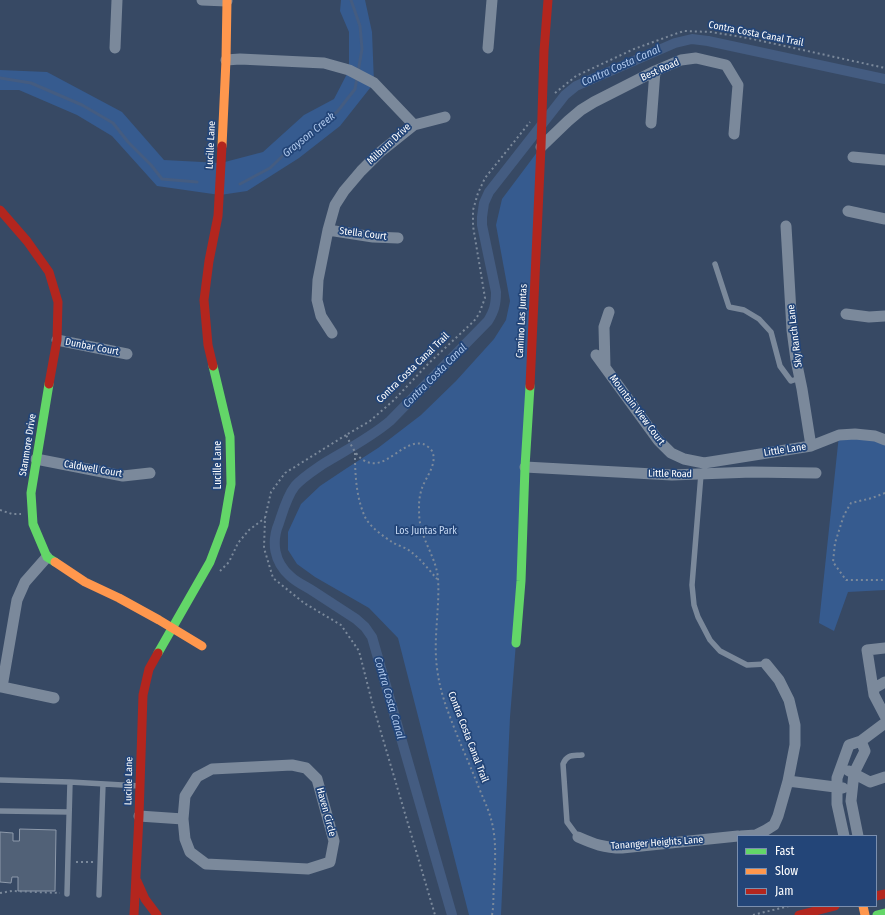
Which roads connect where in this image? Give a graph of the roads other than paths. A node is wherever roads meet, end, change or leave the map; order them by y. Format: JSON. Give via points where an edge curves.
{"nodes":[{"id":1,"x":117,"y":0,"type":"edge"},
{"id":2,"x":202,"y":0,"type":"edge"},
{"id":3,"x":492,"y":0,"type":"edge"},
{"id":4,"x":548,"y":0,"type":"edge"},
{"id":5,"x":227,"y":1,"type":"edge"},
{"id":6,"x":115,"y":48,"type":"dead end"},
{"id":7,"x":488,"y":48,"type":"dead end"},
{"id":8,"x":226,"y":60,"type":"junction"},
{"id":9,"x":655,"y":71,"type":"junction"},
{"id":10,"x":445,"y":117,"type":"dead end"},
{"id":11,"x":652,"y":123,"type":"dead end"},
{"id":12,"x":414,"y":125,"type":"junction"},
{"id":13,"x":734,"y":134,"type":"dead end"},
{"id":14,"x":541,"y":143,"type":"junction"},
{"id":15,"x":853,"y":157,"type":"dead end"},
{"id":16,"x":885,"y":160,"type":"edge"},
{"id":17,"x":0,"y":210,"type":"edge"},
{"id":18,"x":848,"y":211,"type":"dead end"},
{"id":19,"x":885,"y":219,"type":"edge"},
{"id":20,"x":786,"y":226,"type":"dead end"},
{"id":21,"x":328,"y":230,"type":"junction"},
{"id":22,"x":398,"y":238,"type":"dead end"},
{"id":23,"x":715,"y":264,"type":"dead end"},
{"id":24,"x":609,"y":312,"type":"dead end"},
{"id":25,"x":846,"y":314,"type":"dead end"},
{"id":26,"x":885,"y":316,"type":"edge"},
{"id":27,"x":332,"y":333,"type":"dead end"},
{"id":28,"x":57,"y":340,"type":"junction"},
{"id":29,"x":127,"y":354,"type":"dead end"},
{"id":30,"x":596,"y":355,"type":"dead end"},
{"id":31,"x":605,"y":368,"type":"junction"},
{"id":32,"x":800,"y":378,"type":"junction"},
{"id":33,"x":885,"y":440,"type":"edge"},
{"id":34,"x":811,"y":446,"type":"junction"},
{"id":35,"x":36,"y":459,"type":"junction"},
{"id":36,"x":684,"y":459,"type":"joint"},
{"id":37,"x":524,"y":467,"type":"junction"},
{"id":38,"x":150,"y":473,"type":"dead end"},
{"id":39,"x":816,"y":473,"type":"dead end"},
{"id":40,"x":700,"y":474,"type":"junction"},
{"id":41,"x":47,"y":557,"type":"junction"},
{"id":42,"x":172,"y":628,"type":"junction"},
{"id":43,"x":516,"y":643,"type":"dead end"},
{"id":44,"x":202,"y":646,"type":"dead end"},
{"id":45,"x":885,"y":648,"type":"edge"},
{"id":46,"x":766,"y":664,"type":"joint"},
{"id":47,"x":885,"y":682,"type":"edge"},
{"id":48,"x":873,"y":689,"type":"junction"},
{"id":49,"x":54,"y":698,"type":"dead end"},
{"id":50,"x":885,"y":716,"type":"edge"},
{"id":51,"x":885,"y":723,"type":"edge"},
{"id":52,"x":861,"y":741,"type":"junction"},
{"id":53,"x":582,"y":755,"type":"dead end"},
{"id":54,"x":841,"y":768,"type":"junction"},
{"id":55,"x":854,"y":773,"type":"junction"},
{"id":56,"x":885,"y":777,"type":"edge"},
{"id":57,"x":0,"y":780,"type":"edge"},
{"id":58,"x":788,"y":781,"type":"junction"},
{"id":59,"x":70,"y":782,"type":"junction"},
{"id":60,"x":103,"y":784,"type":"junction"},
{"id":61,"x":140,"y":786,"type":"junction"},
{"id":62,"x":837,"y":788,"type":"junction"},
{"id":63,"x":852,"y":789,"type":"junction"},
{"id":64,"x":0,"y":811,"type":"edge"},
{"id":65,"x":69,"y":812,"type":"junction"},
{"id":66,"x":139,"y":816,"type":"junction"},
{"id":67,"x":183,"y":819,"type":"junction"},
{"id":68,"x":748,"y":835,"type":"edge"},
{"id":69,"x":844,"y":835,"type":"edge"},
{"id":70,"x":858,"y":835,"type":"edge"},
{"id":71,"x":737,"y":836,"type":"edge"},
{"id":72,"x":578,"y":837,"type":"joint"},
{"id":73,"x":136,"y":881,"type":"junction"},
{"id":74,"x":67,"y":894,"type":"road end"},
{"id":75,"x":99,"y":895,"type":"dead end"},
{"id":76,"x":877,"y":903,"type":"edge"},
{"id":77,"x":831,"y":907,"type":"edge"},
{"id":78,"x":881,"y":914,"type":"edge"},
{"id":79,"x":134,"y":915,"type":"edge"},
{"id":80,"x":157,"y":915,"type":"edge"},
{"id":81,"x":799,"y":915,"type":"edge"}],
"edges":[{"from":1,"to":6,"type":"street"},
{"from":2,"to":5,"type":"street"},
{"from":3,"to":7,"type":"street"},
{"from":4,"to":14,"type":"street","name":"Camino Las Juntas"},
{"from":5,"to":8,"type":"street","name":"Lucille Lane"},
{"from":8,"to":12,"type":"street","name":"Milburn Drive","via":[[324,63],[349,70],[374,84]]},
{"from":8,"to":42,"type":"street","name":"Lucille Lane","via":[[218,216],[204,300],[208,345],[230,437],[231,484],[224,525],[210,562]]},
{"from":9,"to":11,"type":"street"},
{"from":9,"to":13,"type":"street","name":"Best Road","via":[[681,60],[696,58],[726,65],[738,85]]},
{"from":9,"to":14,"type":"street","name":"Best Road","via":[[581,110]]},
{"from":10,"to":12,"type":"street"},
{"from":12,"to":21,"type":"street","name":"Milburn Drive","via":[[365,166],[344,191],[335,205]]},
{"from":14,"to":37,"type":"street","name":"Camino Las Juntas"},
{"from":15,"to":16,"type":"street"},
{"from":17,"to":28,"type":"street","name":"Stanmore Drive","via":[[49,272],[58,302]]},
{"from":18,"to":19,"type":"street"},
{"from":20,"to":32,"type":"street","name":"Sky Ranch Lane","via":[[792,330]]},
{"from":21,"to":22,"type":"street","name":"Stella Court"},
{"from":21,"to":27,"type":"street","name":"Milburn Drive","via":[[316,300],[321,316]]},
{"from":23,"to":32,"type":"lane","via":[[729,306],[744,310],[759,319],[771,332],[780,366],[791,381]]},
{"from":24,"to":31,"type":"street","via":[[604,327]]},
{"from":25,"to":26,"type":"street"},
{"from":28,"to":29,"type":"street","name":"Dunbar Court"},
{"from":28,"to":35,"type":"street","name":"Stanmore Drive"},
{"from":30,"to":31,"type":"street","name":"Mountain View Court"},
{"from":31,"to":36,"type":"street","name":"Mountain View Court","via":[[658,440],[671,453]]},
{"from":32,"to":34,"type":"street","name":"Sky Ranch Lane"},
{"from":33,"to":34,"type":"street","name":"Little Lane","via":[[875,436],[839,435]]},
{"from":34,"to":36,"type":"street","name":"Little Lane","via":[[704,463]]},
{"from":35,"to":38,"type":"street","name":"Caldwell Court","via":[[123,476]]},
{"from":35,"to":41,"type":"street","name":"Stanmore Drive","via":[[31,494],[33,524]]},
{"from":37,"to":40,"type":"street","name":"Little Road","via":[[672,476]]},
{"from":37,"to":43,"type":"street","name":"Camino Las Juntas"},
{"from":39,"to":40,"type":"street","name":"Little Road"},
{"from":40,"to":46,"type":"lane","via":[[692,585],[698,617],[710,640],[720,651],[747,665]]},
{"from":41,"to":42,"type":"street","via":[[85,582]]},
{"from":41,"to":49,"type":"street","via":[[26,582],[17,600],[2,687]]},
{"from":42,"to":44,"type":"street"},
{"from":42,"to":61,"type":"street","name":"Lucille Lane","via":[[149,669],[143,695]]},
{"from":45,"to":48,"type":"street","via":[[867,650]]},
{"from":46,"to":58,"type":"street","via":[[779,680],[789,700],[795,726],[796,745]]},
{"from":47,"to":48,"type":"street"},
{"from":48,"to":50,"type":"street"},
{"from":51,"to":52,"type":"street"},
{"from":52,"to":54,"type":"street","via":[[849,745]]},
{"from":52,"to":55,"type":"street","via":[[865,751]]},
{"from":53,"to":72,"type":"lane","via":[[569,756],[563,764],[567,822]]},
{"from":54,"to":55,"type":"street"},
{"from":54,"to":62,"type":"street"},
{"from":55,"to":56,"type":"street","via":[[870,782]]},
{"from":55,"to":63,"type":"street"},
{"from":57,"to":59,"type":"lane"},
{"from":58,"to":62,"type":"street"},
{"from":58,"to":68,"type":"street","via":[[774,825]]},
{"from":59,"to":60,"type":"lane"},
{"from":59,"to":65,"type":"lane"},
{"from":60,"to":61,"type":"lane"},
{"from":60,"to":75,"type":"lane"},
{"from":61,"to":66,"type":"street","name":"Lucille Lane"},
{"from":62,"to":63,"type":"street"},
{"from":62,"to":69,"type":"street","via":[[837,804]]},
{"from":63,"to":70,"type":"street","via":[[851,801]]},
{"from":64,"to":65,"type":"lane"},
{"from":65,"to":74,"type":"lane"},
{"from":66,"to":67,"type":"street"},
{"from":66,"to":73,"type":"street","name":"Lucille Lane"},
{"from":67,"to":67,"type":"street","name":"Haven Circle","via":[[185,796],[197,777],[212,769],[292,765],[306,768],[317,779],[334,841],[330,862],[308,869],[206,864],[190,852],[184,839]]},
{"from":71,"to":72,"type":"street","name":"Tananger Heights Lane","via":[[622,848],[598,845]]},
{"from":73,"to":79,"type":"street","name":"Lucille Lane"},
{"from":73,"to":80,"type":"street"},
{"from":76,"to":78,"type":"street"},
{"from":77,"to":81,"type":"street"}]}
